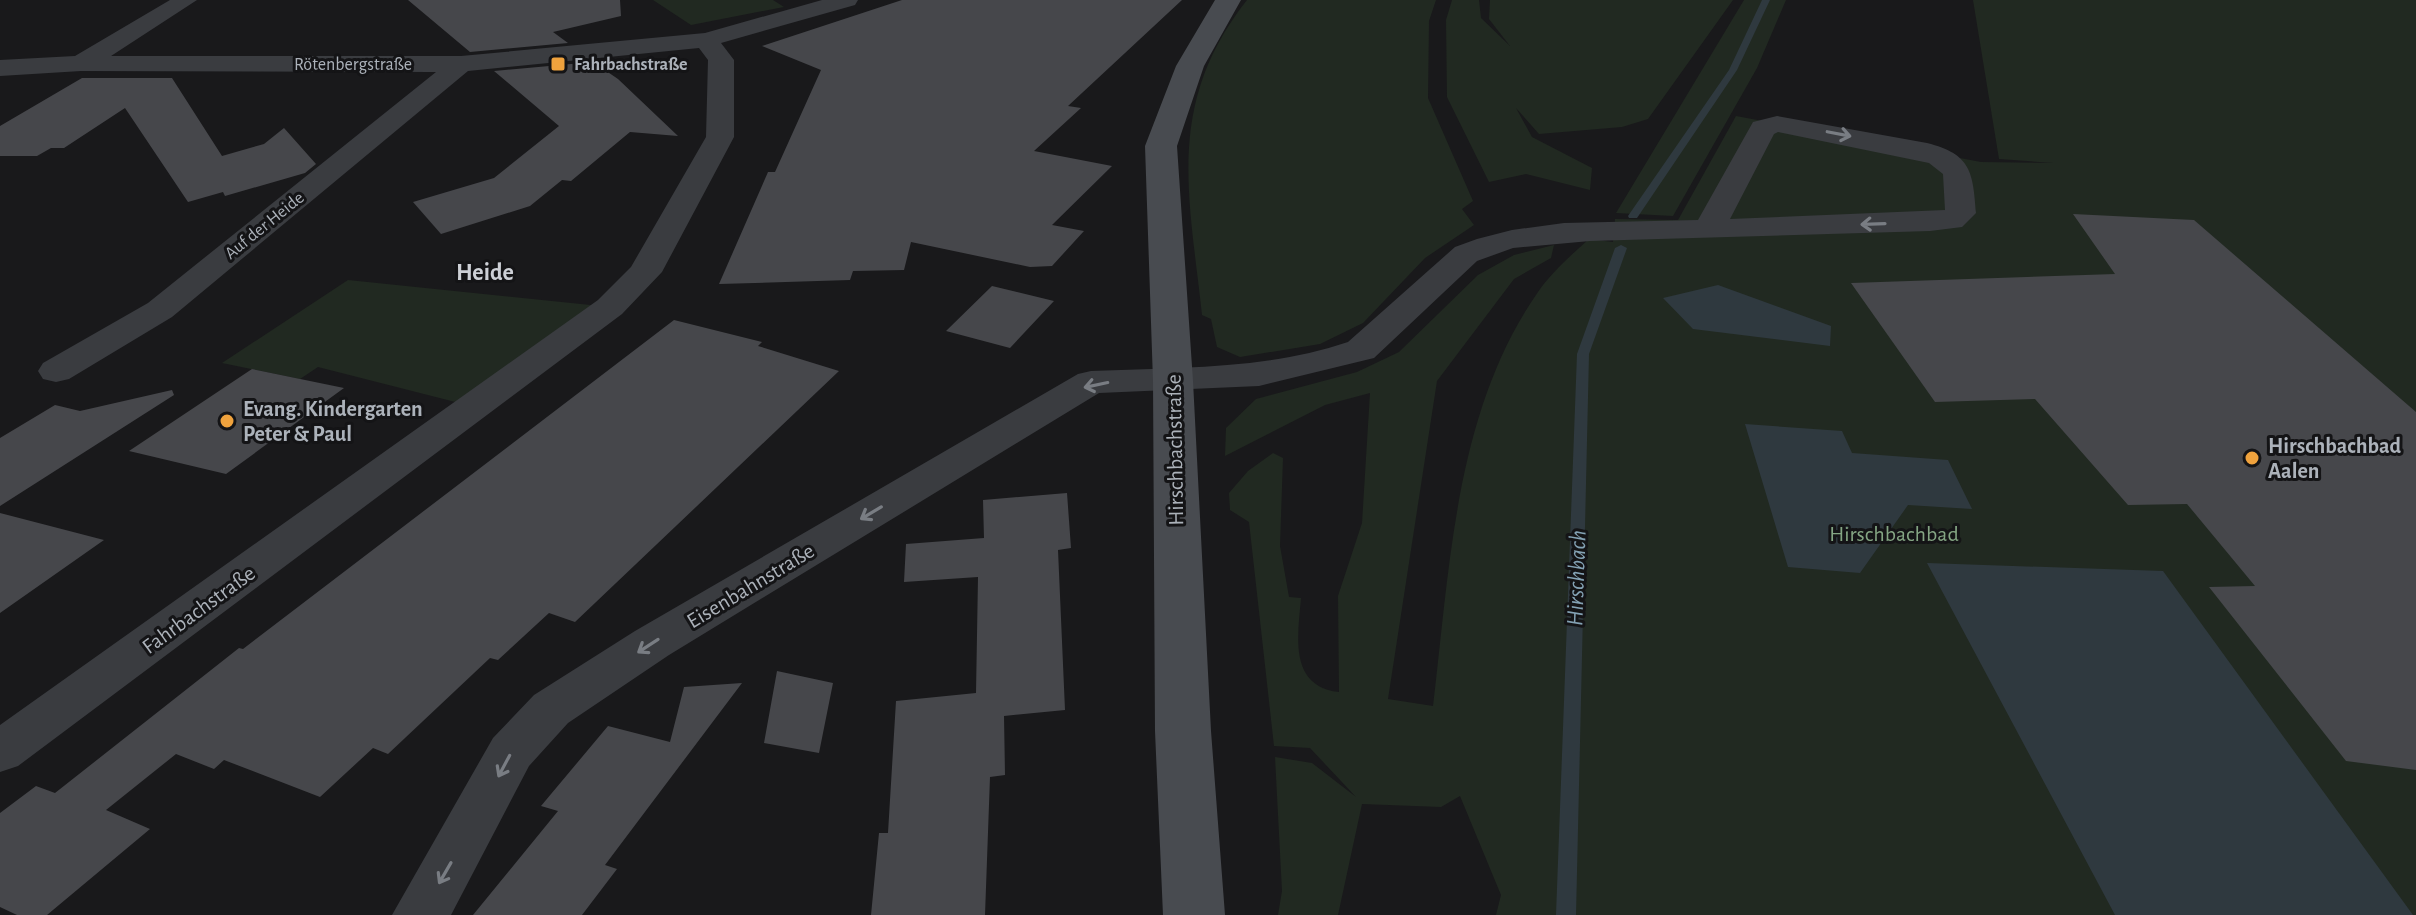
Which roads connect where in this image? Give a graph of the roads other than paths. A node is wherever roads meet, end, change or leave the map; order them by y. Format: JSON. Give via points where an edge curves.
{"nodes":[{"id":1,"x":186,"y":0,"type":"edge"},
{"id":2,"x":847,"y":0,"type":"edge"},
{"id":3,"x":1228,"y":0,"type":"edge"},
{"id":4,"x":706,"y":40,"type":"junction"},
{"id":5,"x":81,"y":63,"type":"junction"},
{"id":6,"x":461,"y":64,"type":"junction"},
{"id":7,"x":0,"y":68,"type":"edge"},
{"id":8,"x":1709,"y":229,"type":"junction"},
{"id":9,"x":56,"y":371,"type":"dead end"},
{"id":10,"x":1173,"y":381,"type":"junction"},
{"id":11,"x":0,"y":752,"type":"edge"},
{"id":12,"x":421,"y":915,"type":"edge"},
{"id":13,"x":1194,"y":915,"type":"edge"}],
"edges":[{"from":1,"to":5,"type":"street"},
{"from":2,"to":4,"type":"street"},
{"from":3,"to":10,"type":"street","name":"Hirschbachstraße","via":[[1190,66],[1161,146]]},
{"from":4,"to":6,"type":"street","name":"Rötenbergstraße"},
{"from":4,"to":11,"type":"street","name":"Fahrbachstraße","via":[[721,60],[720,137],[645,272],[610,307]]},
{"from":5,"to":6,"type":"street","name":"Rötenbergstraße"},
{"from":5,"to":7,"type":"street","name":"Rötenbergstraße"},
{"from":6,"to":9,"type":"street","name":"Auf der Heide","via":[[160,310]]},
{"from":8,"to":8,"type":"street","name":"Eisenbahnstraße","one_way":true,"via":[[1763,128],[1777,124],[1927,152],[1950,161],[1957,170],[1961,213],[1951,220]]},
{"from":8,"to":10,"type":"street","name":"Eisenbahnstraße","via":[[1579,233],[1485,245],[1466,254],[1361,350],[1259,375]]},
{"from":10,"to":12,"type":"street","name":"Eisenbahnstraße","one_way":true,"via":[[1091,382],[652,643],[551,709],[511,752]]},
{"from":10,"to":13,"type":"street","name":"Hirschbachstraße"}]}
